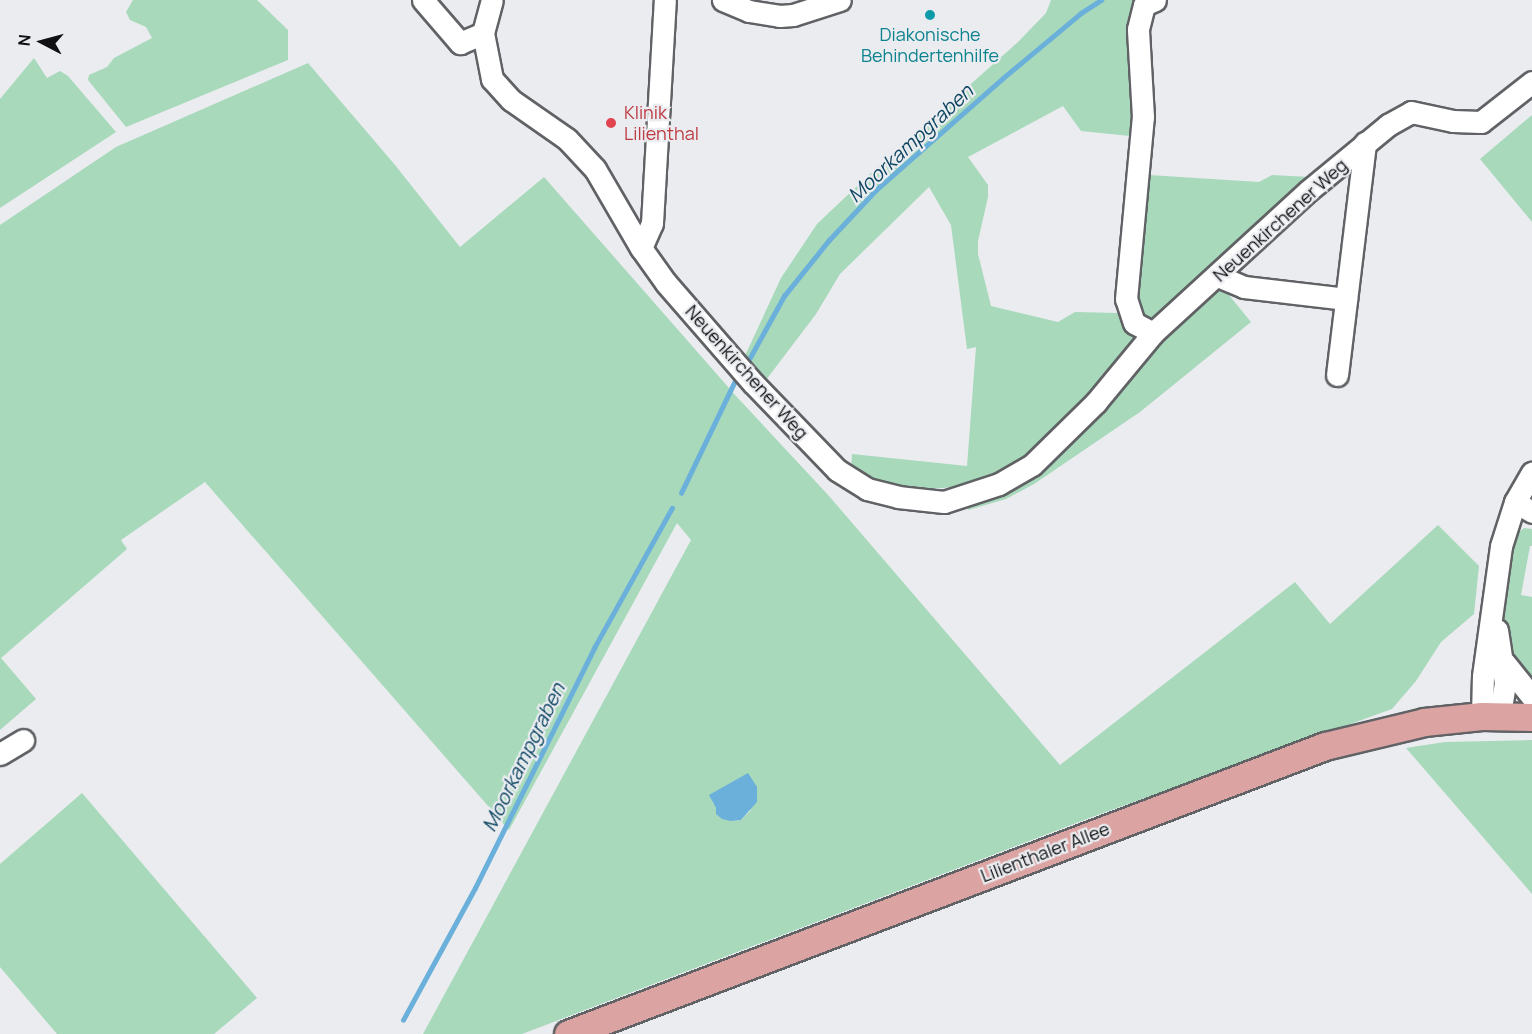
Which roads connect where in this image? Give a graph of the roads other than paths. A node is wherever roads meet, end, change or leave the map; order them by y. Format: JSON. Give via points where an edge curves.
{"nodes":[{"id":1,"x":423,"y":0,"type":"edge"},
{"id":2,"x":492,"y":0,"type":"edge"},
{"id":3,"x":665,"y":0,"type":"edge"},
{"id":4,"x":723,"y":0,"type":"edge"},
{"id":5,"x":840,"y":0,"type":"edge"},
{"id":6,"x":1149,"y":3,"type":"edge"},
{"id":7,"x":483,"y":33,"type":"junction"},
{"id":8,"x":1532,"y":82,"type":"edge"},
{"id":9,"x":1365,"y":143,"type":"junction"},
{"id":10,"x":641,"y":248,"type":"junction"},
{"id":11,"x":1218,"y":276,"type":"junction"},
{"id":12,"x":1346,"y":299,"type":"junction"},
{"id":13,"x":1153,"y":333,"type":"junction"},
{"id":14,"x":1337,"y":375,"type":"dead end"},
{"id":15,"x":1532,"y":473,"type":"edge"},
{"id":16,"x":1523,"y":507,"type":"edge"},
{"id":17,"x":1494,"y":611,"type":"junction"},
{"id":18,"x":1502,"y":659,"type":"junction"},
{"id":19,"x":1532,"y":697,"type":"edge"},
{"id":20,"x":1491,"y":716,"type":"junction"},
{"id":21,"x":1532,"y":717,"type":"edge"},
{"id":22,"x":23,"y":740,"type":"dead end"},
{"id":23,"x":0,"y":754,"type":"edge"},
{"id":24,"x":568,"y":1034,"type":"edge"}],
"edges":[{"from":1,"to":7,"type":"street","via":[[460,43]]},
{"from":2,"to":7,"type":"street"},
{"from":3,"to":10,"type":"street","via":[[652,224]]},
{"from":4,"to":5,"type":"street","via":[[749,11],[780,16]]},
{"from":6,"to":13,"type":"street","via":[[1138,28],[1143,117],[1126,299],[1134,323]]},
{"from":7,"to":10,"type":"street","name":"Neuenkirchener Weg","via":[[492,79],[511,100],[567,139],[595,169]]},
{"from":8,"to":9,"type":"street","name":"Neuenkirchener Weg","via":[[1480,122],[1411,112]]},
{"from":9,"to":11,"type":"street","name":"Neuenkirchener Weg"},
{"from":9,"to":12,"type":"street"},
{"from":10,"to":13,"type":"street","name":"Neuenkirchener Weg","via":[[666,283],[753,383],[837,470],[867,489],[898,497],[944,502],[999,484],[1032,465],[1096,402]]},
{"from":11,"to":12,"type":"street","via":[[1244,287]]},
{"from":11,"to":13,"type":"street","name":"Neuenkirchener Weg"},
{"from":12,"to":14,"type":"street"},
{"from":15,"to":16,"type":"street"},
{"from":16,"to":17,"type":"street","via":[[1501,546]]},
{"from":17,"to":18,"type":"street"},
{"from":17,"to":20,"type":"street","via":[[1483,676]]},
{"from":18,"to":19,"type":"street"},
{"from":18,"to":20,"type":"street","via":[[1505,683]]},
{"from":20,"to":21,"type":"main road","name":"Lilienthaler Allee"},
{"from":20,"to":24,"type":"main road","name":"Lilienthaler Allee","via":[[1416,723],[1325,746]]},
{"from":22,"to":23,"type":"street"}]}
